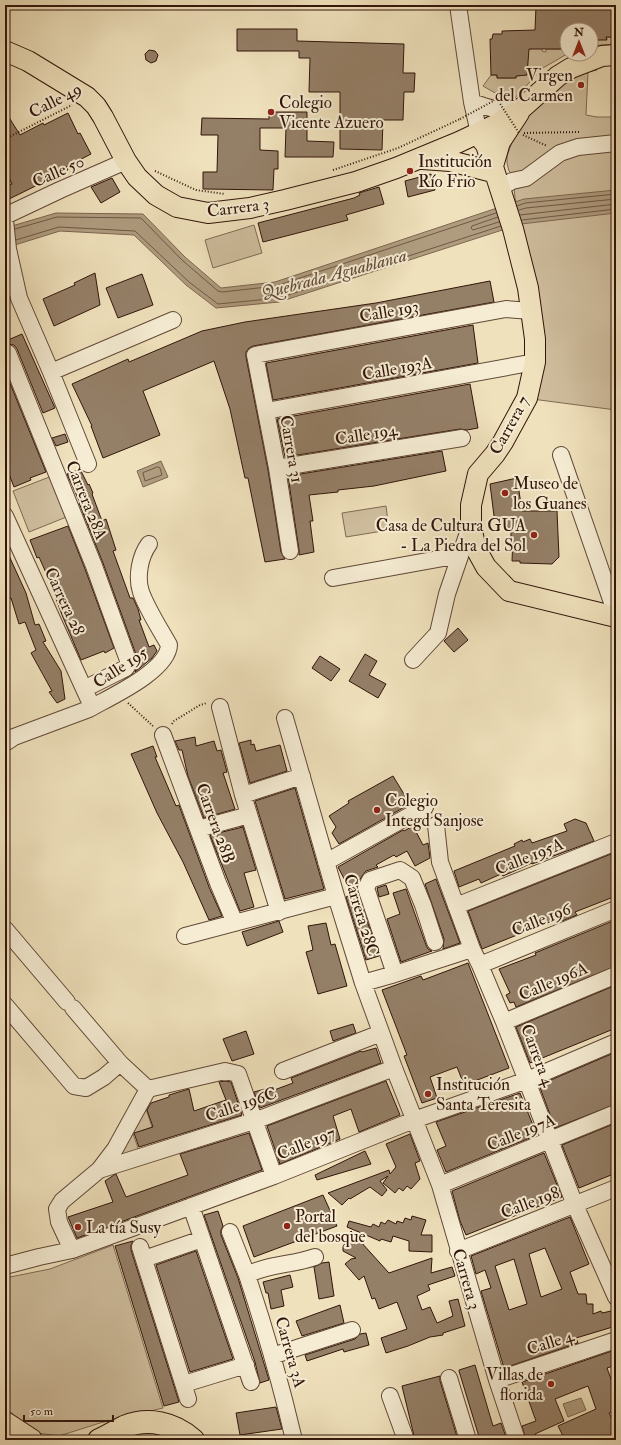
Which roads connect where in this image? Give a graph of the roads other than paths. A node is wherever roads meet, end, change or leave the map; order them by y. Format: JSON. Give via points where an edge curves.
{"nodes":[{"id":1,"x":458,"y":5,"type":"edge"},
{"id":2,"x":5,"y":51,"type":"edge"},
{"id":3,"x":616,"y":55,"type":"edge"},
{"id":4,"x":472,"y":102,"type":"junction"},
{"id":5,"x":522,"y":108,"type":"junction"},
{"id":6,"x":481,"y":136,"type":"junction"},
{"id":7,"x":616,"y":143,"type":"edge"},
{"id":8,"x":421,"y":159,"type":"junction"},
{"id":9,"x":126,"y":161,"type":"junction"},
{"id":10,"x":498,"y":186,"type":"junction"},
{"id":11,"x":5,"y":220,"type":"edge"},
{"id":12,"x":530,"y":306,"type":"junction"},
{"id":13,"x":173,"y":320,"type":"dead end"},
{"id":14,"x":8,"y":353,"type":"dead end"},
{"id":15,"x":255,"y":355,"type":"joint"},
{"id":16,"x":535,"y":362,"type":"junction"},
{"id":17,"x":51,"y":372,"type":"junction"},
{"id":18,"x":266,"y":411,"type":"junction"},
{"id":19,"x":462,"y":438,"type":"dead end"},
{"id":20,"x":561,"y":455,"type":"dead end"},
{"id":21,"x":88,"y":464,"type":"dead end"},
{"id":22,"x":276,"y":468,"type":"junction"},
{"id":23,"x":5,"y":516,"type":"edge"},
{"id":24,"x":471,"y":524,"type":"junction"},
{"id":25,"x":149,"y":544,"type":"dead end"},
{"id":26,"x":290,"y":551,"type":"dead end"},
{"id":27,"x":460,"y":555,"type":"junction"},
{"id":28,"x":333,"y":578,"type":"dead end"},
{"id":29,"x":616,"y":614,"type":"edge"},
{"id":30,"x":616,"y":617,"type":"edge"},
{"id":31,"x":413,"y":660,"type":"dead end"},
{"id":32,"x":129,"y":662,"type":"joint"},
{"id":33,"x":88,"y":700,"type":"junction"},
{"id":34,"x":220,"y":707,"type":"road end"},
{"id":35,"x":285,"y":718,"type":"dead end"},
{"id":36,"x":163,"y":735,"type":"road end"},
{"id":37,"x":5,"y":743,"type":"edge"},
{"id":38,"x":302,"y":776,"type":"junction"},
{"id":39,"x":242,"y":795,"type":"junction"},
{"id":40,"x":425,"y":807,"type":"dead end"},
{"id":41,"x":249,"y":815,"type":"junction"},
{"id":42,"x":436,"y":825,"type":"dead end"},
{"id":43,"x":198,"y":829,"type":"junction"},
{"id":44,"x":616,"y":842,"type":"edge"},
{"id":45,"x":326,"y":862,"type":"junction"},
{"id":46,"x":336,"y":896,"type":"junction"},
{"id":47,"x":456,"y":906,"type":"junction"},
{"id":48,"x":616,"y":909,"type":"edge"},
{"id":49,"x":279,"y":912,"type":"junction"},
{"id":50,"x":235,"y":923,"type":"junction"},
{"id":51,"x":5,"y":929,"type":"edge"},
{"id":52,"x":185,"y":936,"type":"dead end"},
{"id":53,"x":435,"y":942,"type":"dead end"},
{"id":54,"x":472,"y":949,"type":"junction"},
{"id":55,"x":480,"y":965,"type":"junction"},
{"id":56,"x":396,"y":974,"type":"junction"},
{"id":57,"x":616,"y":975,"type":"edge"},
{"id":58,"x":363,"y":983,"type":"junction"},
{"id":59,"x":5,"y":1005,"type":"edge"},
{"id":60,"x":504,"y":1022,"type":"junction"},
{"id":61,"x":381,"y":1033,"type":"junction"},
{"id":62,"x":616,"y":1042,"type":"edge"},
{"id":63,"x":120,"y":1063,"type":"junction"},
{"id":64,"x":394,"y":1068,"type":"junction"},
{"id":65,"x":283,"y":1071,"type":"dead end"},
{"id":66,"x":527,"y":1080,"type":"junction"},
{"id":67,"x":148,"y":1089,"type":"junction"},
{"id":68,"x":616,"y":1113,"type":"edge"},
{"id":69,"x":414,"y":1120,"type":"junction"},
{"id":70,"x":254,"y":1121,"type":"junction"},
{"id":71,"x":550,"y":1140,"type":"junction"},
{"id":72,"x":99,"y":1170,"type":"junction"},
{"id":73,"x":274,"y":1176,"type":"junction"},
{"id":74,"x":440,"y":1185,"type":"junction"},
{"id":75,"x":616,"y":1188,"type":"edge"},
{"id":76,"x":575,"y":1205,"type":"junction"},
{"id":77,"x":191,"y":1206,"type":"junction"},
{"id":78,"x":230,"y":1232,"type":"dead end"},
{"id":79,"x":202,"y":1239,"type":"junction"},
{"id":80,"x":72,"y":1250,"type":"junction"},
{"id":81,"x":458,"y":1251,"type":"junction"},
{"id":82,"x":315,"y":1256,"type":"dead end"},
{"id":83,"x":5,"y":1266,"type":"edge"},
{"id":84,"x":247,"y":1275,"type":"junction"},
{"id":85,"x":616,"y":1297,"type":"edge"},
{"id":86,"x":352,"y":1330,"type":"dead end"},
{"id":87,"x":616,"y":1340,"type":"edge"},
{"id":88,"x":272,"y":1356,"type":"junction"},
{"id":89,"x":246,"y":1365,"type":"junction"},
{"id":90,"x":449,"y":1378,"type":"dead end"},
{"id":91,"x":497,"y":1380,"type":"junction"},
{"id":92,"x":251,"y":1382,"type":"dead end"},
{"id":93,"x":390,"y":1396,"type":"dead end"},
{"id":94,"x":5,"y":1422,"type":"edge"},
{"id":95,"x":31,"y":1440,"type":"edge"},
{"id":96,"x":99,"y":1440,"type":"edge"},
{"id":97,"x":193,"y":1440,"type":"edge"},
{"id":98,"x":294,"y":1440,"type":"edge"},
{"id":99,"x":406,"y":1440,"type":"edge"},
{"id":100,"x":468,"y":1440,"type":"edge"},
{"id":101,"x":518,"y":1440,"type":"edge"}],
"edges":[{"from":1,"to":4,"type":"street"},
{"from":2,"to":9,"type":"main road","name":"Carrera 3","via":[[28,61],[87,97],[104,117]]},
{"from":3,"to":5,"type":"main road","via":[[585,61],[567,70]]},
{"from":4,"to":5,"type":"street","via":[[506,111]]},
{"from":4,"to":6,"type":"street"},
{"from":5,"to":6,"type":"main road","name":"Carrera 3"},
{"from":5,"to":10,"type":"main road","via":[[500,142]]},
{"from":6,"to":8,"type":"main road","name":"Carrera 3"},
{"from":6,"to":10,"type":"main road","name":"Carrera 7"},
{"from":7,"to":10,"type":"street","via":[[578,147],[560,153],[526,178]]},
{"from":8,"to":9,"type":"main road","name":"Carrera 3","via":[[356,182],[285,200],[244,209],[208,213],[177,207],[156,195],[137,177]]},
{"from":8,"to":10,"type":"main road","via":[[450,161]]},
{"from":9,"to":11,"type":"street","name":"Calle 50","via":[[60,190]]},
{"from":10,"to":12,"type":"main road","name":"Carrera 7","via":[[528,288]]},
{"from":11,"to":17,"type":"street","via":[[8,249],[19,298]]},
{"from":12,"to":15,"type":"street","name":"Calle 193"},
{"from":12,"to":16,"type":"main road","name":"Carrera 7","via":[[535,339]]},
{"from":13,"to":17,"type":"street"},
{"from":14,"to":32,"type":"street","name":"Carrera 28A","via":[[94,566]]},
{"from":15,"to":18,"type":"street","name":"Carrera 31"},
{"from":16,"to":18,"type":"street","name":"Calle 193A"},
{"from":16,"to":24,"type":"main road","name":"Carrera 7","via":[[527,398],[503,442],[478,474],[471,505]]},
{"from":17,"to":21,"type":"street"},
{"from":18,"to":22,"type":"street","name":"Carrera 31"},
{"from":19,"to":22,"type":"street","name":"Calle 194"},
{"from":20,"to":29,"type":"street"},
{"from":22,"to":26,"type":"street","name":"Carrera 31"},
{"from":23,"to":33,"type":"street","name":"Carrera 28"},
{"from":24,"to":27,"type":"street"},
{"from":24,"to":30,"type":"main road","name":"Carrera 7","via":[[475,547],[486,567],[509,591]]},
{"from":25,"to":33,"type":"street","name":"Calle 195","via":[[140,567],[141,592],[169,645],[169,651],[163,662],[134,685],[117,694]]},
{"from":27,"to":28,"type":"street"},
{"from":27,"to":31,"type":"street","via":[[438,633]]},
{"from":32,"to":33,"type":"street","name":"Calle 195","via":[[126,668]]},
{"from":33,"to":37,"type":"street","name":"Calle 195"},
{"from":34,"to":39,"type":"street"},
{"from":35,"to":38,"type":"street","name":"Carrera 28C"},
{"from":36,"to":43,"type":"street","name":"Carrera 28B"},
{"from":38,"to":39,"type":"street"},
{"from":38,"to":45,"type":"street","name":"Carrera 28C"},
{"from":39,"to":41,"type":"street"},
{"from":40,"to":45,"type":"street"},
{"from":41,"to":43,"type":"street"},
{"from":41,"to":49,"type":"street"},
{"from":42,"to":47,"type":"street","name":"Carrera 4","via":[[440,862]]},
{"from":43,"to":50,"type":"street","name":"Carrera 28B"},
{"from":44,"to":47,"type":"street","name":"Calle 195A"},
{"from":45,"to":46,"type":"street","name":"Carrera 28C"},
{"from":46,"to":49,"type":"street"},
{"from":46,"to":58,"type":"street","name":"Carrera 28C"},
{"from":47,"to":54,"type":"street","name":"Carrera 4"},
{"from":48,"to":55,"type":"street","name":"Calle 196"},
{"from":49,"to":50,"type":"street"},
{"from":50,"to":52,"type":"street"},
{"from":51,"to":63,"type":"street"},
{"from":53,"to":56,"type":"street","via":[[412,878],[400,870],[370,880],[366,888]]},
{"from":54,"to":55,"type":"street","name":"Carrera 4"},
{"from":54,"to":56,"type":"street"},
{"from":55,"to":60,"type":"street","name":"Carrera 4"},
{"from":56,"to":58,"type":"street"},
{"from":57,"to":60,"type":"street","name":"Calle 196A"},
{"from":58,"to":61,"type":"street","name":"Carrera 28C"},
{"from":59,"to":63,"type":"street","via":[[74,1086],[86,1088]]},
{"from":60,"to":66,"type":"street","name":"Carrera 4"},
{"from":61,"to":64,"type":"street","name":"Carrera 28C"},
{"from":61,"to":65,"type":"street"},
{"from":62,"to":66,"type":"street","name":"Calle 197"},
{"from":63,"to":67,"type":"street"},
{"from":64,"to":69,"type":"street","name":"Carrera 28C"},
{"from":64,"to":70,"type":"street","name":"Calle 196C"},
{"from":66,"to":69,"type":"street","name":"Calle 197"},
{"from":66,"to":71,"type":"street","name":"Carrera 4"},
{"from":67,"to":70,"type":"street","via":[[225,1071],[238,1074]]},
{"from":67,"to":72,"type":"street","name":"Calle 196C"},
{"from":68,"to":71,"type":"street","name":"Calle 197A"},
{"from":69,"to":73,"type":"street","name":"Calle 197"},
{"from":69,"to":74,"type":"street","name":"Carrera 3"},
{"from":70,"to":72,"type":"street","name":"Calle 196C"},
{"from":70,"to":73,"type":"street"},
{"from":71,"to":74,"type":"street","name":"Calle 197A"},
{"from":71,"to":76,"type":"street","name":"Carrera 4"},
{"from":72,"to":80,"type":"street","name":"Calle 196C","via":[[62,1201],[58,1209],[59,1222]]},
{"from":73,"to":77,"type":"street","name":"Calle 197"},
{"from":74,"to":81,"type":"street","name":"Carrera 3"},
{"from":75,"to":76,"type":"street","name":"Calle 198"},
{"from":76,"to":81,"type":"street","name":"Calle 198"},
{"from":76,"to":85,"type":"street","name":"Carrera 4"},
{"from":77,"to":79,"type":"street"},
{"from":77,"to":80,"type":"street","name":"Calle 197"},
{"from":78,"to":84,"type":"street","name":"Carrera 3A"},
{"from":79,"to":89,"type":"street"},
{"from":79,"to":89,"type":"street","via":[[142,1253],[186,1392]]},
{"from":80,"to":83,"type":"street","name":"Calle 197"},
{"from":81,"to":91,"type":"street","name":"Carrera 3"},
{"from":82,"to":84,"type":"street"},
{"from":84,"to":88,"type":"street","name":"Carrera 3A"},
{"from":86,"to":88,"type":"street"},
{"from":87,"to":91,"type":"street","name":"Calle 4"},
{"from":88,"to":98,"type":"street","name":"Carrera 3A"},
{"from":89,"to":92,"type":"street"},
{"from":90,"to":100,"type":"street"},
{"from":91,"to":101,"type":"street","name":"Carrera 3"},
{"from":93,"to":99,"type":"street"},
{"from":94,"to":95,"type":"highway"},
{"from":96,"to":97,"type":"highway","via":[[129,1425],[153,1422],[174,1427]]}]}
